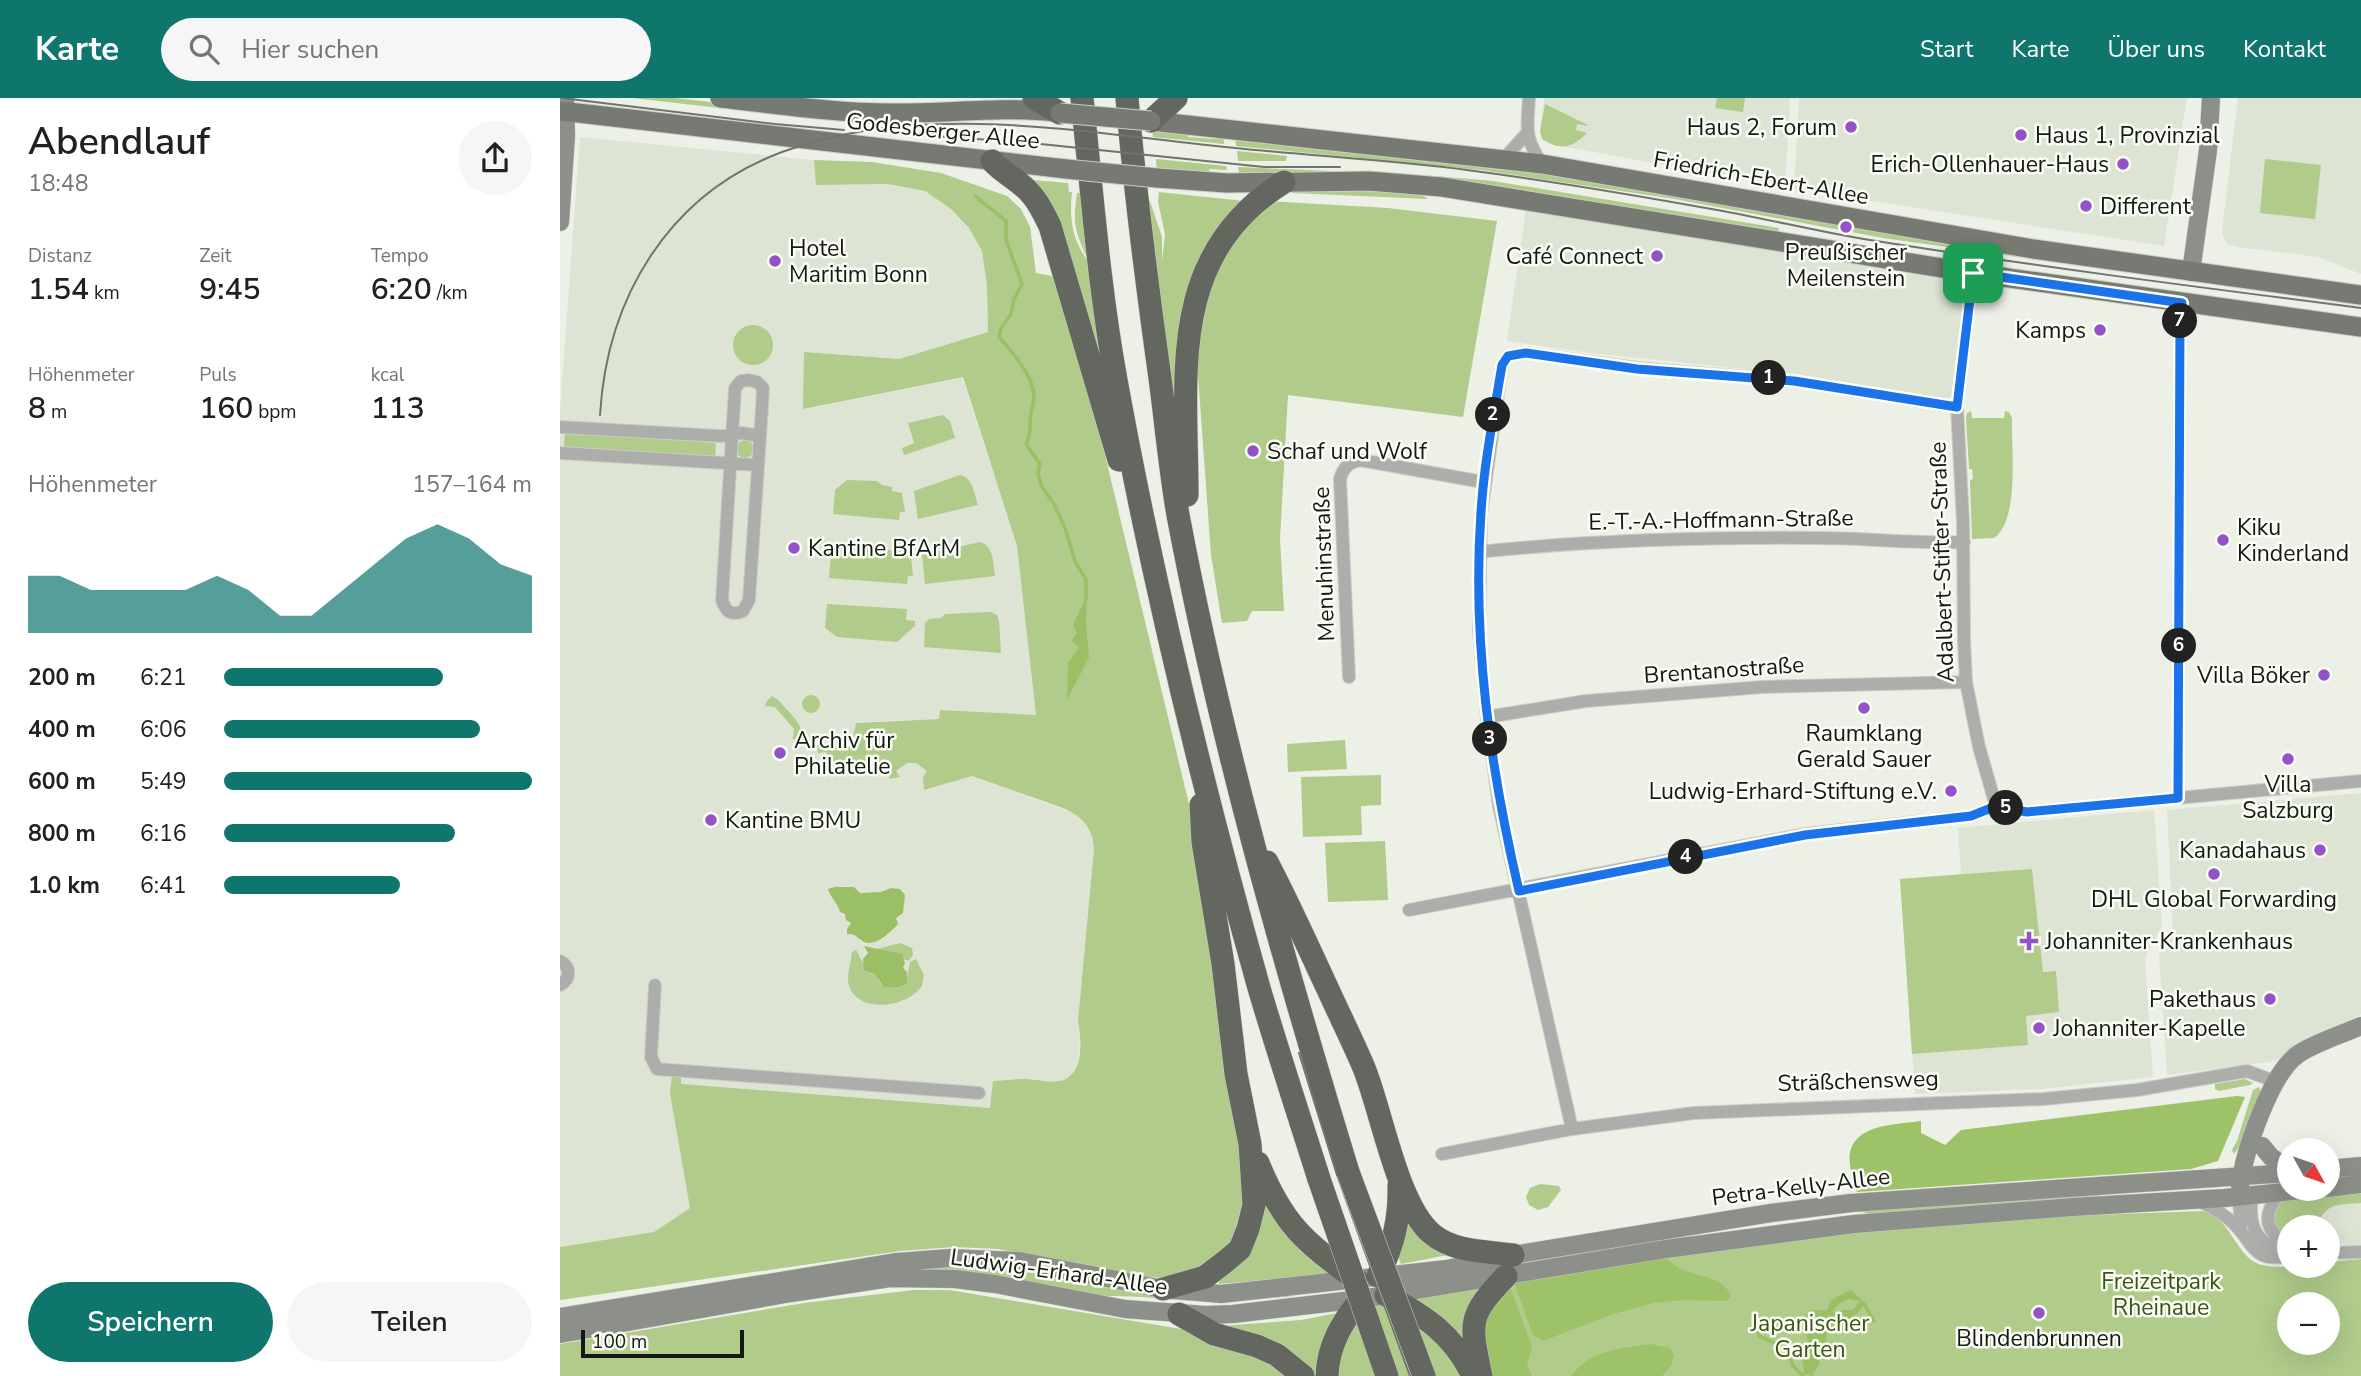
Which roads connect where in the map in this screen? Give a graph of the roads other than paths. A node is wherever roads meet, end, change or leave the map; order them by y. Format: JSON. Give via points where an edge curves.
{"nodes":[{"id":1,"x":720,"y":98,"type":"edge"},
{"id":2,"x":1034,"y":98,"type":"edge"},
{"id":3,"x":1082,"y":98,"type":"edge"},
{"id":4,"x":1127,"y":98,"type":"edge"},
{"id":5,"x":1176,"y":98,"type":"edge"},
{"id":6,"x":1529,"y":98,"type":"edge"},
{"id":7,"x":2211,"y":98,"type":"edge"},
{"id":8,"x":962,"y":104,"type":"edge"},
{"id":9,"x":563,"y":106,"type":"edge"},
{"id":10,"x":1060,"y":113,"type":"junction"},
{"id":11,"x":1151,"y":121,"type":"junction"},
{"id":12,"x":1527,"y":133,"type":"junction"},
{"id":13,"x":1503,"y":160,"type":"junction"},
{"id":14,"x":992,"y":161,"type":"junction"},
{"id":15,"x":1542,"y":164,"type":"junction"},
{"id":16,"x":1284,"y":182,"type":"junction"},
{"id":17,"x":560,"y":222,"type":"edge"},
{"id":18,"x":2192,"y":272,"type":"junction"},
{"id":19,"x":1973,"y":273,"type":"junction"},
{"id":20,"x":2361,"y":295,"type":"edge"},
{"id":21,"x":2182,"y":303,"type":"junction"},
{"id":22,"x":2361,"y":327,"type":"edge"},
{"id":23,"x":1957,"y":407,"type":"junction"},
{"id":24,"x":560,"y":427,"type":"edge"},
{"id":25,"x":731,"y":435,"type":"junction"},
{"id":26,"x":759,"y":436,"type":"junction"},
{"id":27,"x":560,"y":453,"type":"edge"},
{"id":28,"x":729,"y":463,"type":"junction"},
{"id":29,"x":757,"y":466,"type":"junction"},
{"id":30,"x":1483,"y":482,"type":"junction"},
{"id":31,"x":1144,"y":524,"type":"junction"},
{"id":32,"x":1964,"y":542,"type":"junction"},
{"id":33,"x":1479,"y":552,"type":"junction"},
{"id":34,"x":1188,"y":562,"type":"junction"},
{"id":35,"x":1349,"y":677,"type":"dead end"},
{"id":36,"x":1966,"y":682,"type":"junction"},
{"id":37,"x":1487,"y":717,"type":"junction"},
{"id":38,"x":1198,"y":759,"type":"junction"},
{"id":39,"x":2361,"y":782,"type":"edge"},
{"id":40,"x":2178,"y":798,"type":"junction"},
{"id":41,"x":1996,"y":806,"type":"junction"},
{"id":42,"x":1247,"y":825,"type":"junction"},
{"id":43,"x":1519,"y":891,"type":"junction"},
{"id":44,"x":1409,"y":911,"type":"dead end"},
{"id":45,"x":560,"y":961,"type":"edge"},
{"id":46,"x":560,"y":985,"type":"edge"},
{"id":47,"x":655,"y":985,"type":"dead end"},
{"id":48,"x":2361,"y":1026,"type":"edge"},
{"id":49,"x":2274,"y":1081,"type":"junction"},
{"id":50,"x":979,"y":1093,"type":"dead end"},
{"id":51,"x":1572,"y":1129,"type":"junction"},
{"id":52,"x":2259,"y":1139,"type":"junction"},
{"id":53,"x":1250,"y":1144,"type":"junction"},
{"id":54,"x":1442,"y":1154,"type":"dead end"},
{"id":55,"x":2277,"y":1162,"type":"edge"},
{"id":56,"x":2361,"y":1166,"type":"edge"},
{"id":57,"x":2340,"y":1168,"type":"edge"},
{"id":58,"x":2277,"y":1172,"type":"edge"},
{"id":59,"x":2249,"y":1176,"type":"junction"},
{"id":60,"x":2212,"y":1177,"type":"junction"},
{"id":61,"x":1399,"y":1179,"type":"junction"},
{"id":62,"x":2361,"y":1184,"type":"edge"},
{"id":63,"x":2340,"y":1187,"type":"edge"},
{"id":64,"x":2277,"y":1193,"type":"edge"},
{"id":65,"x":2245,"y":1196,"type":"junction"},
{"id":66,"x":2277,"y":1197,"type":"edge"},
{"id":67,"x":2195,"y":1199,"type":"junction"},
{"id":68,"x":2241,"y":1232,"type":"junction"},
{"id":69,"x":2277,"y":1238,"type":"edge"},
{"id":70,"x":2277,"y":1249,"type":"edge"},
{"id":71,"x":2361,"y":1252,"type":"edge"},
{"id":72,"x":2340,"y":1253,"type":"edge"},
{"id":73,"x":2277,"y":1258,"type":"edge"},
{"id":74,"x":1509,"y":1266,"type":"junction"},
{"id":75,"x":1370,"y":1287,"type":"junction"},
{"id":76,"x":1163,"y":1289,"type":"junction"},
{"id":77,"x":1179,"y":1314,"type":"junction"},
{"id":78,"x":560,"y":1317,"type":"edge"},
{"id":79,"x":560,"y":1334,"type":"edge"},
{"id":80,"x":1303,"y":1376,"type":"edge"},
{"id":81,"x":1327,"y":1376,"type":"edge"},
{"id":82,"x":1387,"y":1376,"type":"edge"},
{"id":83,"x":1424,"y":1376,"type":"edge"},
{"id":84,"x":1473,"y":1376,"type":"edge"},
{"id":85,"x":1480,"y":1376,"type":"edge"}],
"edges":[{"from":1,"to":8,"type":"main road","name":"Godesberger Allee","via":[[889,113]]},
{"from":2,"to":10,"type":"highway"},
{"from":3,"to":31,"type":"highway","via":[[1115,378]]},
{"from":4,"to":34,"type":"highway","via":[[1170,461]]},
{"from":5,"to":11,"type":"highway"},
{"from":6,"to":12,"type":"street"},
{"from":7,"to":18,"type":"main road"},
{"from":8,"to":10,"type":"main road","name":"Godesberger Allee"},
{"from":9,"to":14,"type":"main road","name":"Godesberger Allee"},
{"from":9,"to":17,"type":"main road"},
{"from":10,"to":11,"type":"main road","name":"Godesberger Allee","bridge":true},
{"from":11,"to":13,"type":"main road","name":"Friedrich-Ebert-Allee"},
{"from":12,"to":13,"type":"street"},
{"from":12,"to":15,"type":"street"},
{"from":13,"to":15,"type":"main road","name":"Friedrich-Ebert-Allee"},
{"from":14,"to":16,"type":"main road","name":"Godesberger Allee","bridge":true,"via":[[1157,178]]},
{"from":14,"to":31,"type":"highway","via":[[1027,189],[1049,226],[1117,456]]},
{"from":15,"to":18,"type":"main road","name":"Friedrich-Ebert-Allee","via":[[1898,227]]},
{"from":16,"to":19,"type":"main road","via":[[1369,181],[1442,187]]},
{"from":16,"to":34,"type":"highway","via":[[1253,204],[1222,240],[1192,308],[1187,384]]},
{"from":18,"to":20,"type":"main road","name":"Friedrich-Ebert-Allee"},
{"from":19,"to":21,"type":"main road"},
{"from":19,"to":23,"type":"street","name":"Adalbert-Stifter-Straße"},
{"from":21,"to":22,"type":"main road"},
{"from":21,"to":40,"type":"street"},
{"from":23,"to":30,"type":"street","via":[[1794,381],[1637,369],[1526,353],[1508,356],[1502,365]]},
{"from":23,"to":32,"type":"street","name":"Adalbert-Stifter-Straße"},
{"from":24,"to":25,"type":"street"},
{"from":25,"to":26,"type":"street"},
{"from":25,"to":26,"type":"street","via":[[735,388],[749,380],[763,388]]},
{"from":25,"to":28,"type":"street"},
{"from":26,"to":29,"type":"street"},
{"from":27,"to":28,"type":"street"},
{"from":28,"to":29,"type":"street"},
{"from":28,"to":29,"type":"street","via":[[722,600],[730,614],[743,611],[749,600]]},
{"from":30,"to":33,"type":"street"},
{"from":30,"to":35,"type":"street","name":"Menuhinstraße","via":[[1360,460],[1344,470],[1340,480]]},
{"from":31,"to":38,"type":"highway"},
{"from":32,"to":33,"type":"street","name":"E.-T.-A.-Hoffmann-Straße","via":[[1727,537],[1568,543]]},
{"from":32,"to":36,"type":"street","name":"Adalbert-Stifter-Straße"},
{"from":33,"to":37,"type":"street","via":[[1479,630]]},
{"from":34,"to":42,"type":"highway"},
{"from":36,"to":37,"type":"street","name":"Brentanostraße","via":[[1762,687],[1586,701]]},
{"from":36,"to":41,"type":"street","name":"Adalbert-Stifter-Straße"},
{"from":37,"to":43,"type":"street","via":[[1499,806]]},
{"from":38,"to":53,"type":"highway","via":[[1203,842]]},
{"from":38,"to":82,"type":"highway","bridge":true,"via":[[1260,989]]},
{"from":39,"to":40,"type":"street"},
{"from":40,"to":41,"type":"street","via":[[2027,812]]},
{"from":41,"to":43,"type":"street","via":[[1971,816],[1805,835]]},
{"from":42,"to":61,"type":"highway","via":[[1364,1068]]},
{"from":42,"to":83,"type":"highway","bridge":true,"via":[[1348,1172]]},
{"from":43,"to":44,"type":"street"},
{"from":43,"to":51,"type":"street"},
{"from":45,"to":46,"type":"street","via":[[568,974]]},
{"from":47,"to":50,"type":"street","via":[[651,1057],[657,1069]]},
{"from":48,"to":49,"type":"main road","via":[[2301,1052]]},
{"from":49,"to":51,"type":"street","name":"Sträßchensweg","via":[[2247,1071],[2116,1093],[1694,1113]]},
{"from":49,"to":52,"type":"main road"},
{"from":51,"to":54,"type":"street","name":"Sträßchensweg"},
{"from":52,"to":55,"type":"main road"},
{"from":52,"to":59,"type":"main road"},
{"from":52,"to":60,"type":"main road"},
{"from":53,"to":75,"type":"highway","via":[[1268,1188],[1298,1234]]},
{"from":53,"to":76,"type":"highway","via":[[1254,1205],[1240,1248],[1205,1277]]},
{"from":56,"to":57,"type":"main road"},
{"from":58,"to":59,"type":"main road","name":"Petra-Kelly-Allee"},
{"from":59,"to":60,"type":"main road","name":"Petra-Kelly-Allee"},
{"from":59,"to":65,"type":"main road"},
{"from":60,"to":74,"type":"main road","name":"Petra-Kelly-Allee","via":[[1771,1213]]},
{"from":61,"to":74,"type":"highway","via":[[1429,1233]]},
{"from":61,"to":75,"type":"highway","via":[[1396,1235]]},
{"from":62,"to":63,"type":"main road"},
{"from":64,"to":65,"type":"main road","name":"Petra-Kelly-Allee"},
{"from":65,"to":67,"type":"main road","name":"Petra-Kelly-Allee"},
{"from":65,"to":68,"type":"street"},
{"from":65,"to":70,"type":"street","via":[[2259,1239]]},
{"from":66,"to":69,"type":"street","via":[[2267,1222]]},
{"from":67,"to":68,"type":"street","via":[[2220,1212]]},
{"from":67,"to":74,"type":"main road","name":"Petra-Kelly-Allee","via":[[1854,1224]]},
{"from":68,"to":73,"type":"street","via":[[2262,1255]]},
{"from":71,"to":72,"type":"street"},
{"from":74,"to":75,"type":"main road","name":"Petra-Kelly-Allee"},
{"from":74,"to":85,"type":"highway","via":[[1484,1297],[1473,1324]]},
{"from":75,"to":76,"type":"main road","name":"Ludwig-Erhard-Allee","via":[[1221,1294]]},
{"from":75,"to":77,"type":"main road","name":"Ludwig-Erhard-Allee","via":[[1233,1314]]},
{"from":75,"to":81,"type":"highway","via":[[1333,1341]]},
{"from":75,"to":84,"type":"highway","via":[[1419,1314],[1449,1338]]},
{"from":76,"to":78,"type":"main road","name":"Ludwig-Erhard-Allee","via":[[1020,1261],[950,1258],[897,1262]]},
{"from":77,"to":79,"type":"main road","name":"Ludwig-Erhard-Allee","via":[[1105,1306],[968,1281],[890,1278]]},
{"from":77,"to":80,"type":"highway","via":[[1214,1334],[1277,1355]]}]}
